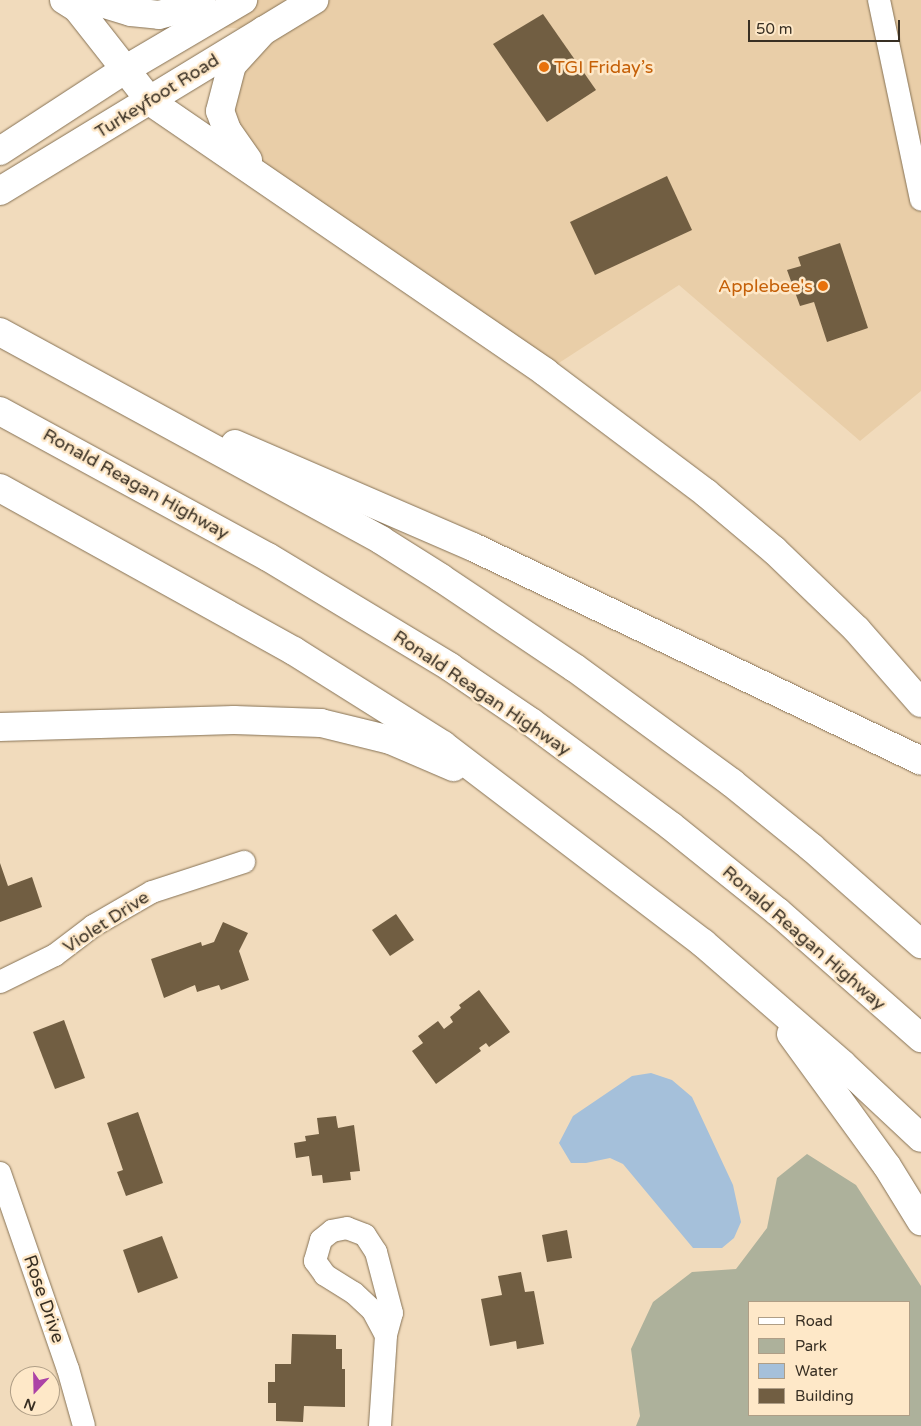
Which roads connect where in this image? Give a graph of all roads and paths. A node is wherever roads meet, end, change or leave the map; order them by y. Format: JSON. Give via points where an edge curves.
{"nodes":[{"id":1,"x":64,"y":0,"type":"edge"},
{"id":2,"x":92,"y":0,"type":"edge"},
{"id":3,"x":201,"y":0,"type":"edge"},
{"id":4,"x":243,"y":0,"type":"edge"},
{"id":5,"x":314,"y":0,"type":"edge"},
{"id":6,"x":879,"y":0,"type":"edge"},
{"id":7,"x":264,"y":30,"type":"junction"},
{"id":8,"x":126,"y":69,"type":"junction"},
{"id":9,"x":151,"y":102,"type":"junction"},
{"id":10,"x":0,"y":151,"type":"edge"},
{"id":11,"x":274,"y":185,"type":"junction"},
{"id":12,"x":0,"y":191,"type":"edge"},
{"id":13,"x":921,"y":200,"type":"edge"},
{"id":14,"x":0,"y":332,"type":"edge"},
{"id":15,"x":80,"y":376,"type":"junction"},
{"id":16,"x":0,"y":411,"type":"edge"},
{"id":17,"x":0,"y":488,"type":"edge"},
{"id":18,"x":918,"y":698,"type":"edge"},
{"id":19,"x":0,"y":726,"type":"edge"},
{"id":20,"x":921,"y":761,"type":"edge"},
{"id":21,"x":511,"y":793,"type":"junction"},
{"id":22,"x":244,"y":862,"type":"dead end"},
{"id":23,"x":921,"y":944,"type":"edge"},
{"id":24,"x":0,"y":982,"type":"edge"},
{"id":25,"x":760,"y":993,"type":"junction"},
{"id":26,"x":921,"y":1038,"type":"edge"},
{"id":27,"x":921,"y":1138,"type":"edge"},
{"id":28,"x":0,"y":1173,"type":"edge"},
{"id":29,"x":921,"y":1221,"type":"edge"},
{"id":30,"x":386,"y":1335,"type":"dead end"},
{"id":31,"x":84,"y":1426,"type":"edge"},
{"id":32,"x":380,"y":1426,"type":"edge"}],
"edges":[{"from":1,"to":8,"type":"main road","via":[[77,8]]},
{"from":2,"to":3,"type":"main road","via":[[131,12],[159,15],[189,7]]},
{"from":4,"to":8,"type":"main road","name":"Turkeyfoot Road"},
{"from":5,"to":7,"type":"main road","name":"Turkeyfoot Road"},
{"from":6,"to":13,"type":"street"},
{"from":7,"to":9,"type":"main road","name":"Turkeyfoot Road"},
{"from":7,"to":11,"type":"main road","via":[[232,65],[220,111],[240,152]]},
{"from":8,"to":9,"type":"main road"},
{"from":8,"to":10,"type":"main road","name":"Turkeyfoot Road"},
{"from":9,"to":11,"type":"main road"},
{"from":9,"to":12,"type":"main road","name":"Turkeyfoot Road"},
{"from":11,"to":18,"type":"main road","via":[[545,372],[706,492],[774,550],[857,630]]},
{"from":14,"to":15,"type":"main road"},
{"from":15,"to":20,"type":"main road","via":[[473,548]]},
{"from":15,"to":23,"type":"main road","via":[[381,540],[575,668],[732,783],[811,847]]},
{"from":16,"to":26,"type":"main road","name":"Ronald Reagan Highway","via":[[268,557],[450,668],[523,717],[702,850]]},
{"from":17,"to":21,"type":"main road","via":[[294,650],[443,745]]},
{"from":19,"to":21,"type":"main road","via":[[242,720],[321,723],[390,740]]},
{"from":21,"to":25,"type":"main road","via":[[703,943]]},
{"from":22,"to":24,"type":"street","name":"Violet Drive","via":[[152,892],[93,926],[55,955]]},
{"from":25,"to":27,"type":"main road"},
{"from":25,"to":29,"type":"main road","via":[[876,1150]]},
{"from":28,"to":31,"type":"street","name":"Rose Drive"},
{"from":30,"to":32,"type":"street"}]}
